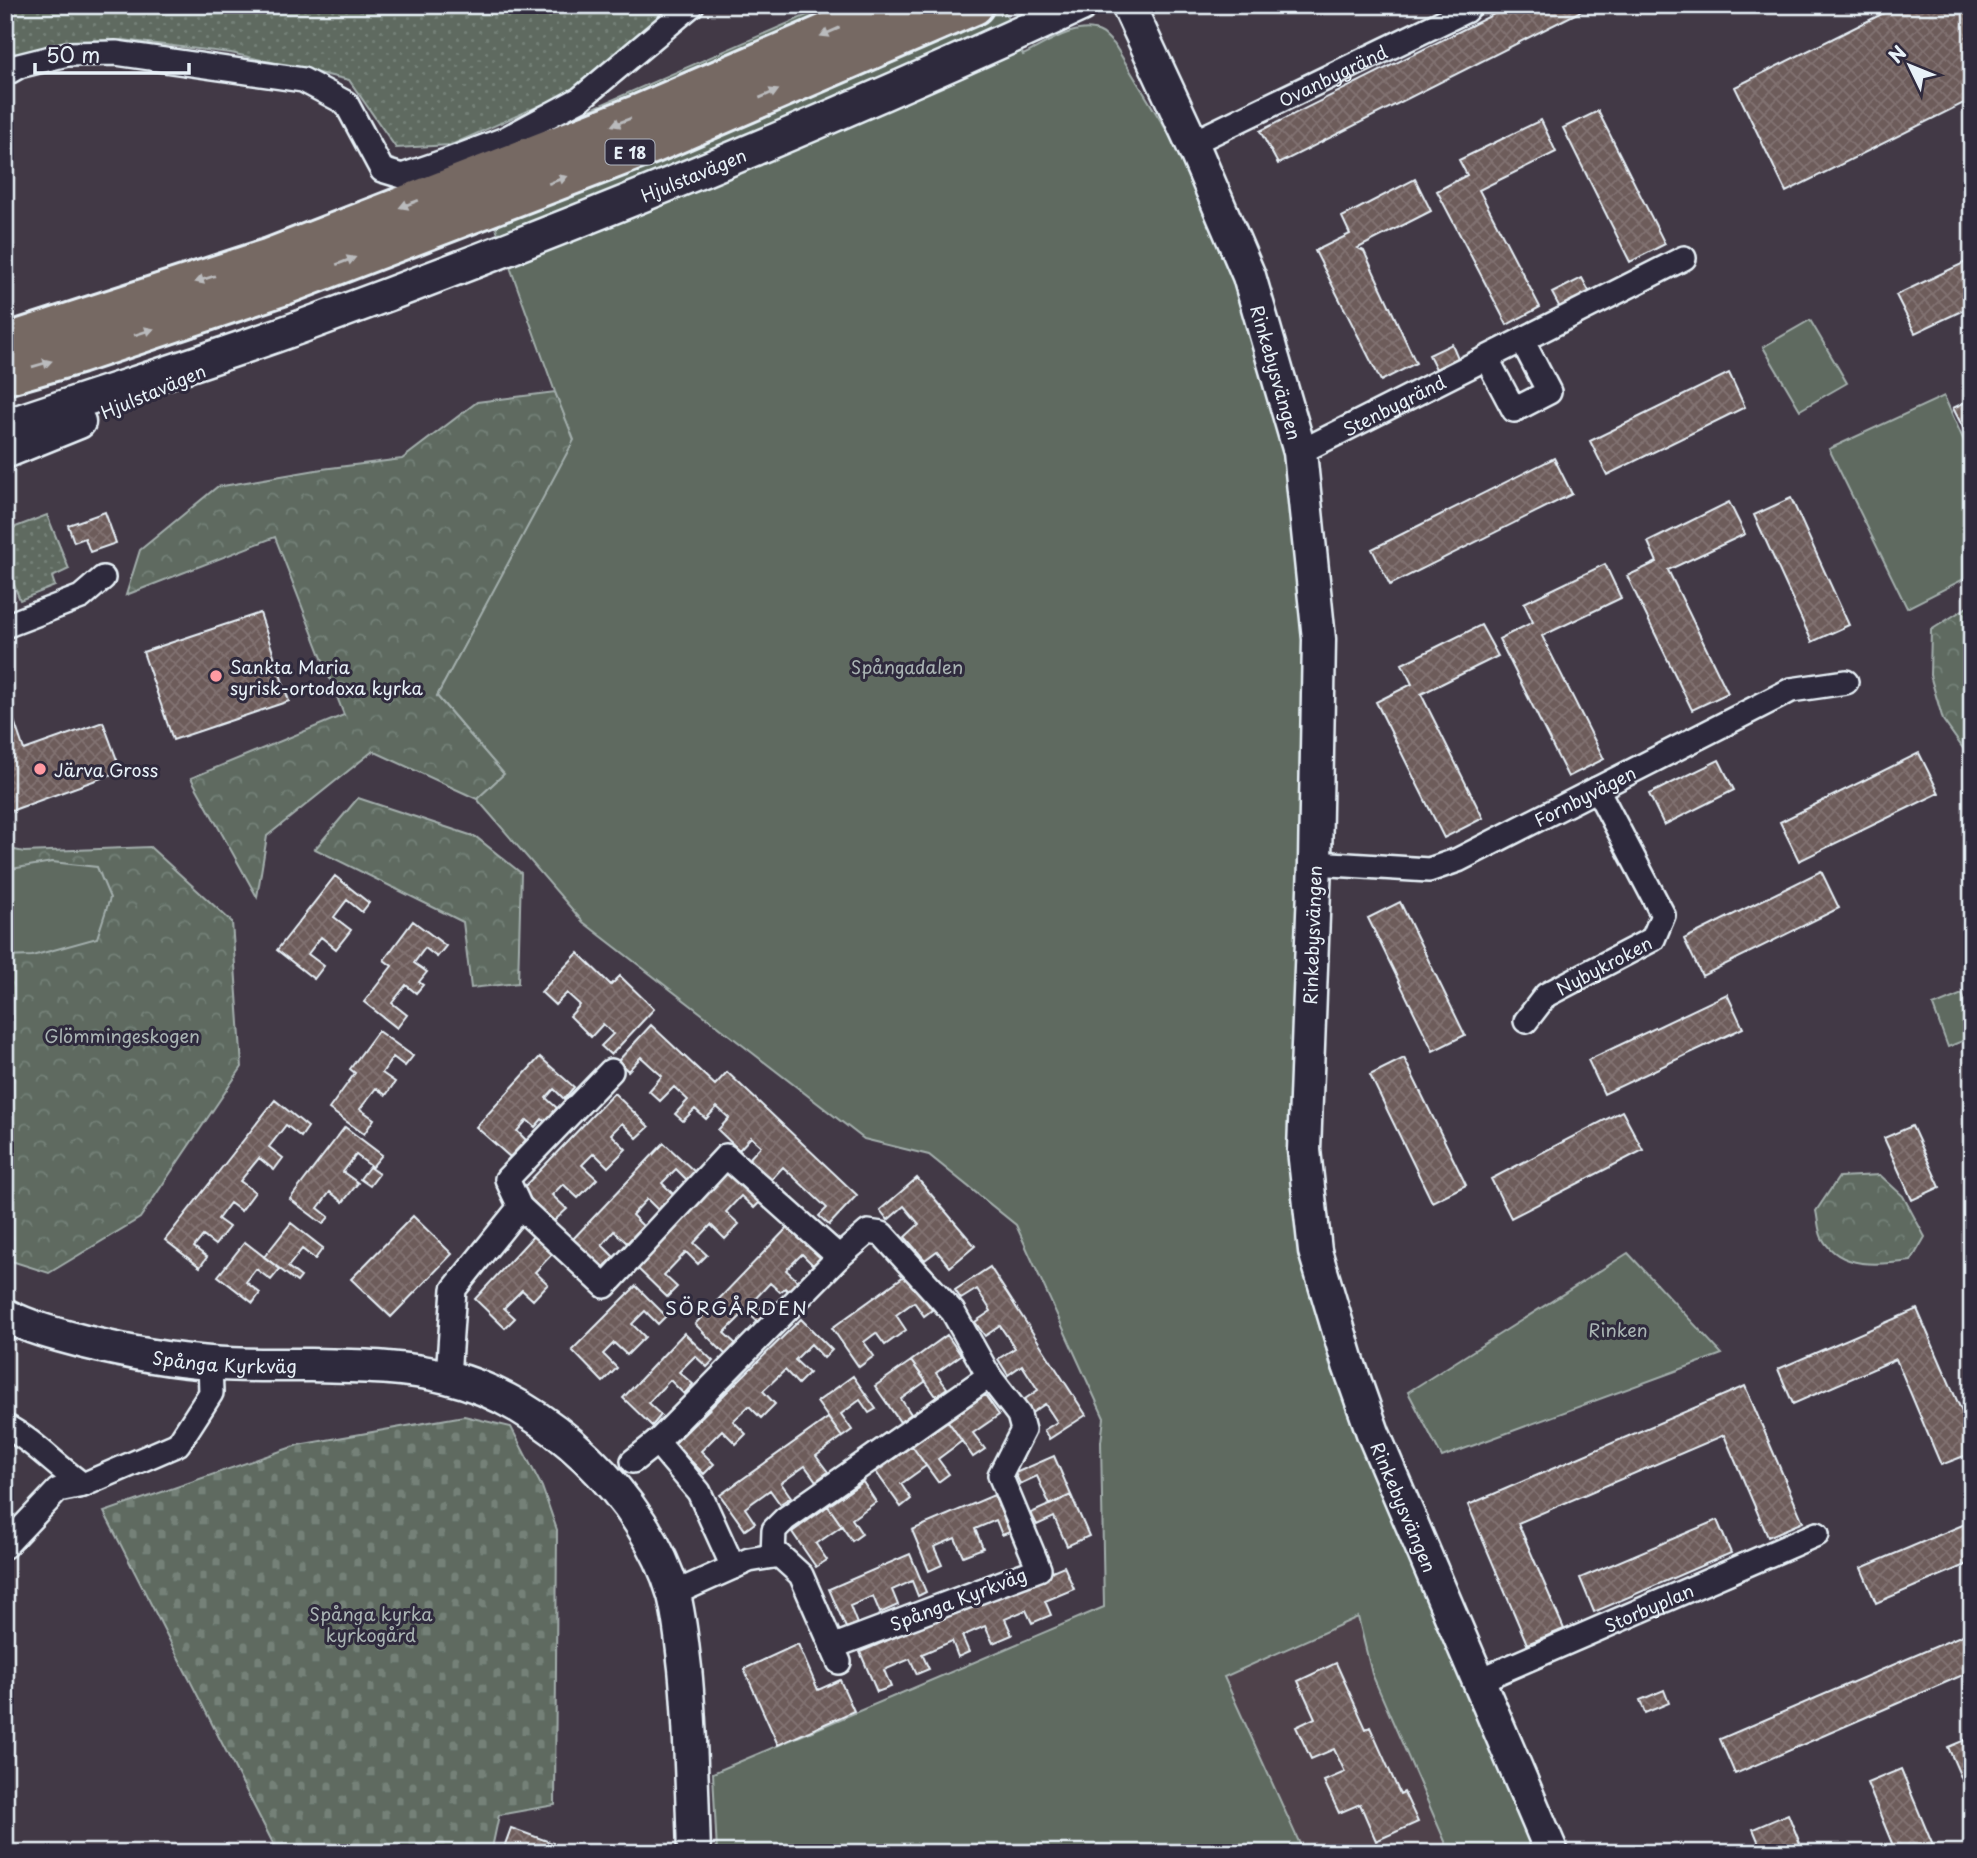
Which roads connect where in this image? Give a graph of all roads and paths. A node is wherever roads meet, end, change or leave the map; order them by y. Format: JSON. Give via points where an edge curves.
{"nodes":[{"id":1,"x":692,"y":5,"type":"edge"},
{"id":2,"x":893,"y":5,"type":"edge"},
{"id":3,"x":974,"y":5,"type":"edge"},
{"id":4,"x":1081,"y":5,"type":"edge"},
{"id":5,"x":1128,"y":5,"type":"edge"},
{"id":6,"x":1471,"y":5,"type":"edge"},
{"id":7,"x":5,"y":74,"type":"edge"},
{"id":8,"x":1192,"y":143,"type":"junction"},
{"id":9,"x":1684,"y":258,"type":"dead end"},
{"id":10,"x":276,"y":272,"type":"junction"},
{"id":11,"x":299,"y":328,"type":"junction"},
{"id":12,"x":1522,"y":341,"type":"junction"},
{"id":13,"x":5,"y":344,"type":"edge"},
{"id":14,"x":1487,"y":359,"type":"junction"},
{"id":15,"x":5,"y":375,"type":"edge"},
{"id":16,"x":5,"y":426,"type":"edge"},
{"id":17,"x":5,"y":452,"type":"edge"},
{"id":18,"x":1300,"y":452,"type":"junction"},
{"id":19,"x":103,"y":578,"type":"dead end"},
{"id":20,"x":5,"y":626,"type":"edge"},
{"id":21,"x":1846,"y":682,"type":"dead end"},
{"id":22,"x":1597,"y":789,"type":"junction"},
{"id":23,"x":1315,"y":863,"type":"junction"},
{"id":24,"x":1526,"y":1021,"type":"dead end"},
{"id":25,"x":611,"y":1072,"type":"dead end"},
{"id":26,"x":520,"y":1207,"type":"junction"},
{"id":27,"x":839,"y":1257,"type":"junction"},
{"id":28,"x":5,"y":1315,"type":"edge"},
{"id":29,"x":210,"y":1363,"type":"junction"},
{"id":30,"x":448,"y":1377,"type":"junction"},
{"id":31,"x":989,"y":1377,"type":"junction"},
{"id":32,"x":5,"y":1426,"type":"edge"},
{"id":33,"x":657,"y":1442,"type":"junction"},
{"id":34,"x":633,"y":1461,"type":"dead end"},
{"id":35,"x":83,"y":1485,"type":"junction"},
{"id":36,"x":1817,"y":1534,"type":"dead end"},
{"id":37,"x":5,"y":1546,"type":"edge"},
{"id":38,"x":773,"y":1556,"type":"junction"},
{"id":39,"x":733,"y":1567,"type":"junction"},
{"id":40,"x":673,"y":1594,"type":"junction"},
{"id":41,"x":1478,"y":1681,"type":"junction"},
{"id":42,"x":694,"y":1853,"type":"edge"},
{"id":43,"x":1552,"y":1853,"type":"edge"}],
"edges":[{"from":1,"to":7,"type":"street","via":[[580,99],[505,139],[402,176],[382,170],[346,103],[303,80],[116,53],[67,54]]},
{"from":2,"to":10,"type":"highway","number":"E 18","one_way":true},
{"from":10,"to":3,"type":"highway","number":"E 18","one_way":true,"via":[[652,144]]},
{"from":4,"to":11,"type":"street","name":"Hjulstavägen","via":[[671,185]]},
{"from":5,"to":8,"type":"street","name":"Rinkebysvängen"},
{"from":6,"to":8,"type":"street","name":"Ovanbygränd"},
{"from":8,"to":18,"type":"street","name":"Rinkebysvängen","via":[[1249,276]]},
{"from":9,"to":12,"type":"street","name":"Stenbygränd"},
{"from":10,"to":13,"type":"highway","number":"E 18","one_way":true},
{"from":15,"to":10,"type":"highway","number":"E 18","one_way":true,"via":[[79,354]]},
{"from":11,"to":16,"type":"street","name":"Hjulstavägen"},
{"from":11,"to":17,"type":"street","name":"Hjulstavägen"},
{"from":12,"to":14,"type":"street","name":"Stenbygränd"},
{"from":12,"to":14,"type":"street","via":[[1549,392],[1514,410]]},
{"from":14,"to":18,"type":"street","name":"Stenbygränd"},
{"from":18,"to":23,"type":"street","name":"Rinkebysvängen","via":[[1319,639]]},
{"from":19,"to":20,"type":"street","via":[[80,597]]},
{"from":21,"to":22,"type":"street","name":"Fornbyvägen","via":[[1791,691]]},
{"from":22,"to":23,"type":"street","name":"Fornbyvägen","via":[[1458,860],[1429,870]]},
{"from":22,"to":24,"type":"street","name":"Nybykroken","via":[[1663,915],[1653,939],[1546,995]]},
{"from":23,"to":41,"type":"street","name":"Rinkebysvängen","via":[[1304,1150],[1315,1251],[1373,1433]]},
{"from":25,"to":26,"type":"street","via":[[507,1179]]},
{"from":26,"to":27,"type":"street","via":[[605,1286],[726,1156]]},
{"from":26,"to":30,"type":"street","via":[[454,1289]]},
{"from":27,"to":31,"type":"street","name":"Spånga Kyrkväg","via":[[868,1231],[882,1234],[953,1312]]},
{"from":27,"to":33,"type":"street","name":"Spånga Kyrkväg"},
{"from":28,"to":29,"type":"street","name":"Spånga Kyrkväg","via":[[62,1336],[135,1354]]},
{"from":29,"to":30,"type":"street","name":"Spånga Kyrkväg","via":[[387,1366]]},
{"from":29,"to":35,"type":"street","via":[[211,1393],[178,1444]]},
{"from":30,"to":40,"type":"street","name":"Spånga Kyrkväg","via":[[493,1393],[542,1420],[586,1459],[621,1494],[650,1538]]},
{"from":31,"to":38,"type":"street","via":[[785,1519],[775,1530]]},
{"from":31,"to":38,"type":"street","name":"Spånga Kyrkväg","via":[[1019,1415],[1023,1430],[1000,1475],[1039,1569],[836,1654],[801,1575],[779,1555]]},
{"from":32,"to":35,"type":"street","via":[[23,1435]]},
{"from":33,"to":34,"type":"street","name":"Spånga Kyrkväg"},
{"from":33,"to":39,"type":"street","via":[[699,1492]]},
{"from":35,"to":37,"type":"street","via":[[58,1490]]},
{"from":36,"to":41,"type":"street","name":"Storbyplan"},
{"from":38,"to":39,"type":"street"},
{"from":39,"to":40,"type":"street"},
{"from":40,"to":42,"type":"street","name":"Spånga Kyrkväg","via":[[688,1695]]},
{"from":41,"to":43,"type":"street","name":"Rinkebysvängen"}]}
